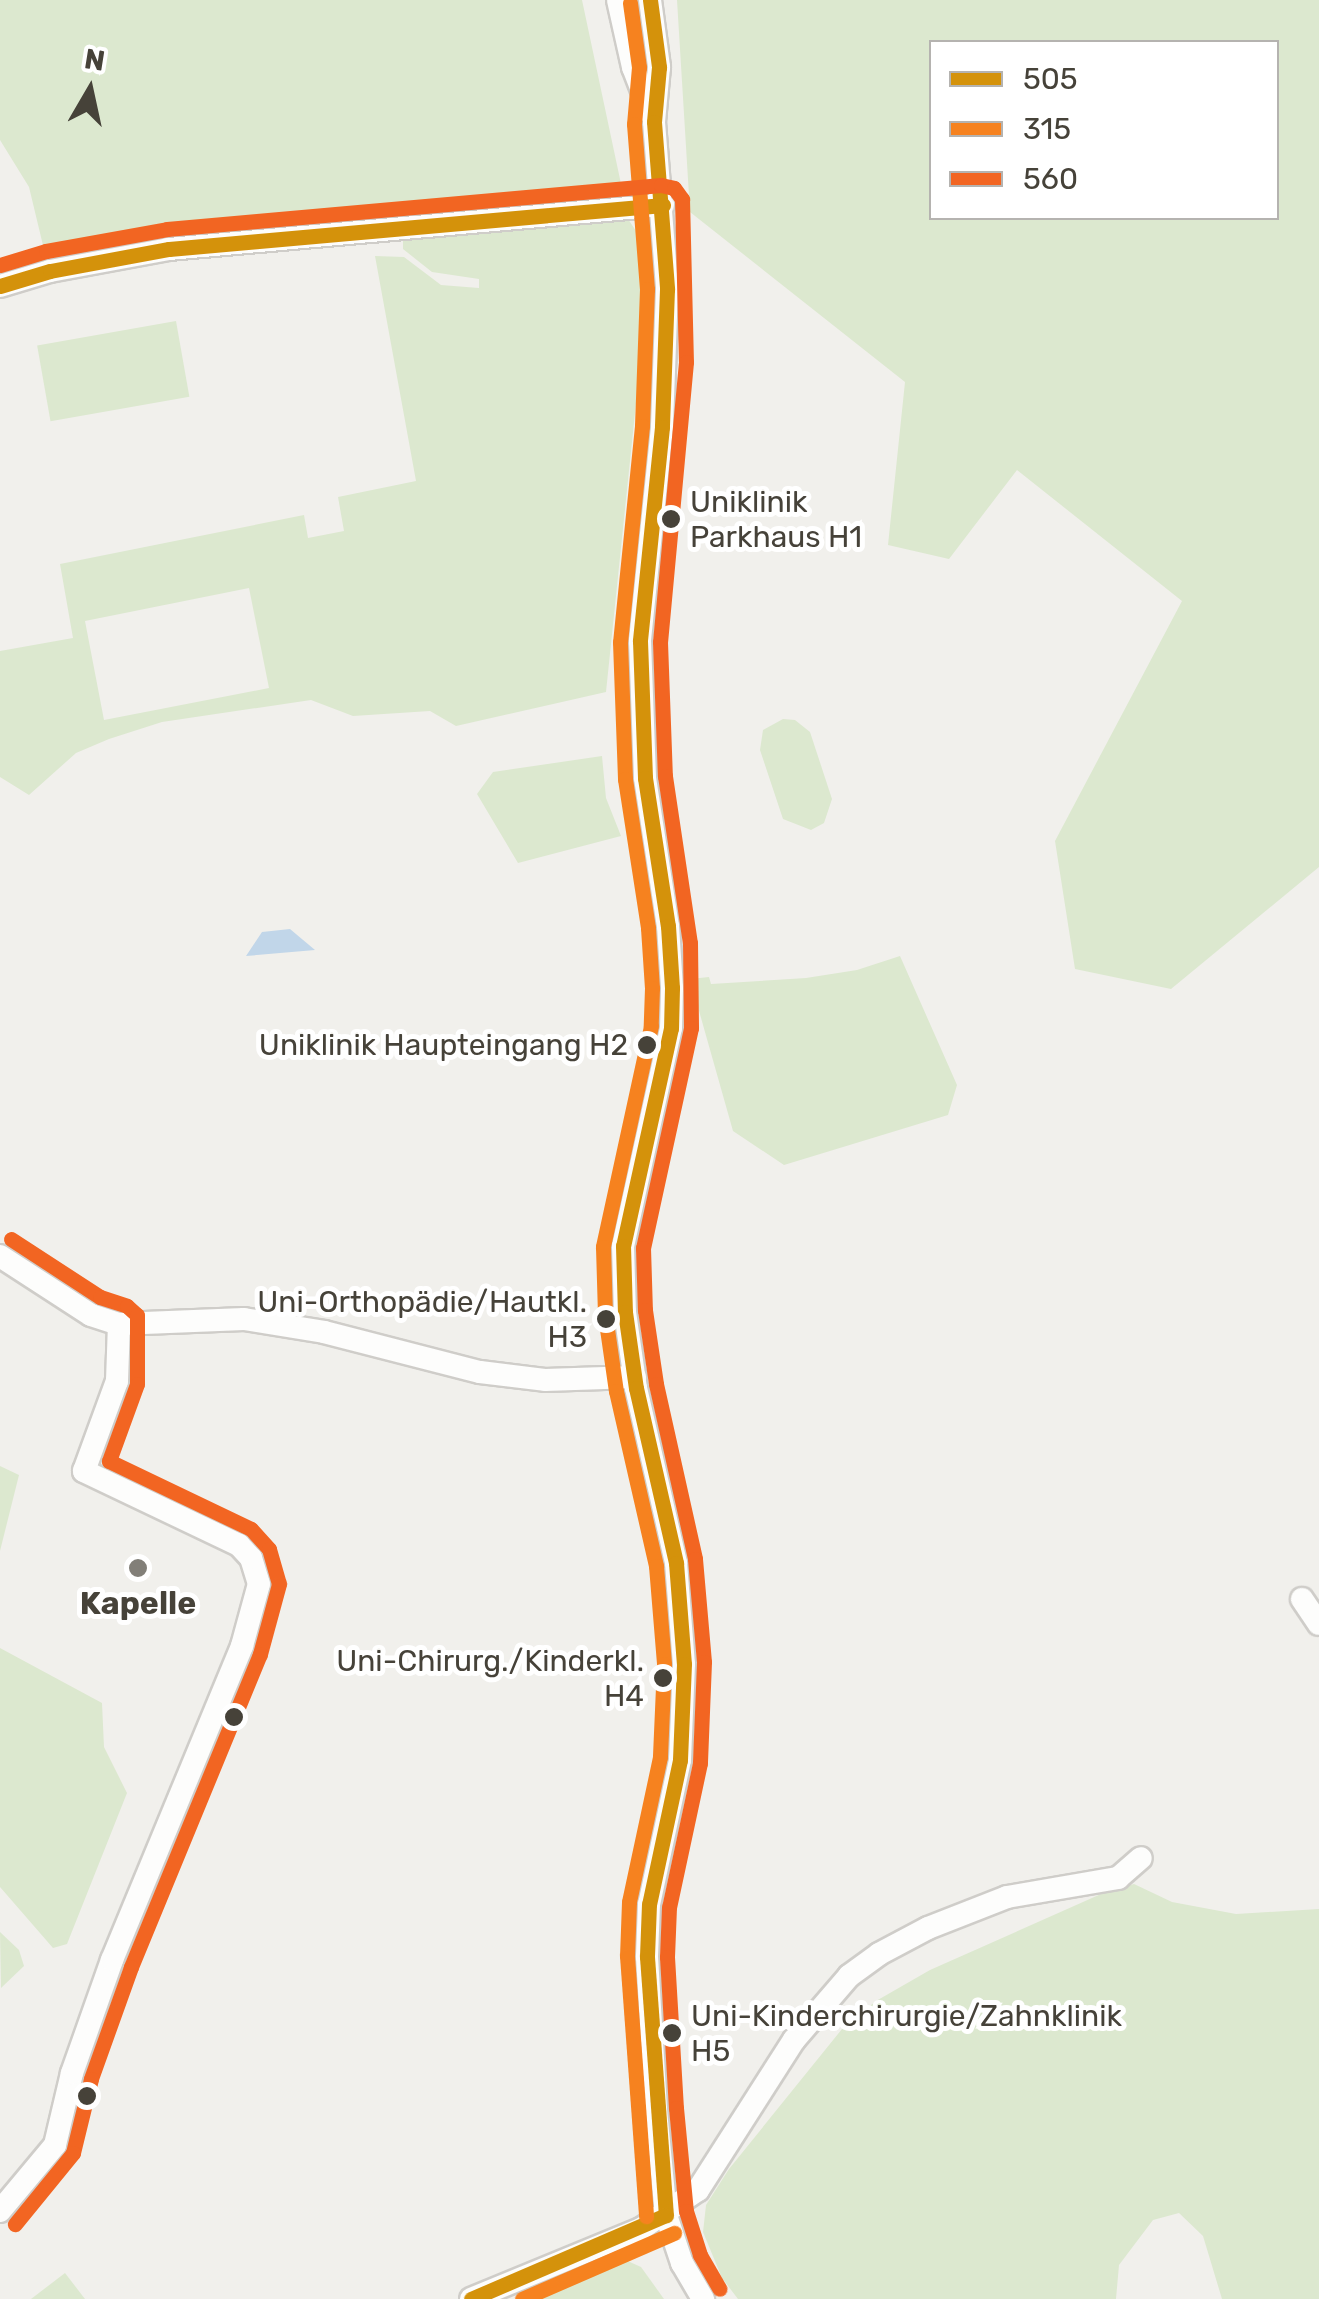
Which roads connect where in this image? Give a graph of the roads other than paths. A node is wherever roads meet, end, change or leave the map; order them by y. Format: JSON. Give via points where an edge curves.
{"nodes":[{"id":1,"x":618,"y":0,"type":"edge"},
{"id":2,"x":650,"y":0,"type":"edge"},
{"id":3,"x":654,"y":122,"type":"junction"},
{"id":4,"x":663,"y":205,"type":"junction"},
{"id":5,"x":0,"y":286,"type":"edge"},
{"id":6,"x":0,"y":1256,"type":"edge"},
{"id":7,"x":118,"y":1324,"type":"junction"},
{"id":8,"x":634,"y":1377,"type":"junction"},
{"id":9,"x":1302,"y":1599,"type":"dead end"},
{"id":10,"x":1319,"y":1624,"type":"edge"},
{"id":11,"x":1141,"y":1858,"type":"dead end"},
{"id":12,"x":0,"y":2211,"type":"edge"},
{"id":13,"x":666,"y":2215,"type":"junction"},
{"id":14,"x":471,"y":2299,"type":"edge"},
{"id":15,"x":703,"y":2299,"type":"edge"}],
"edges":[{"from":1,"to":3,"type":"street"},
{"from":2,"to":3,"type":"street","via":[[659,67]]},
{"from":3,"to":4,"type":"street"},
{"from":4,"to":5,"type":"street","via":[[169,249]]},
{"from":4,"to":8,"type":"street","via":[[666,360],[640,641],[645,778],[672,988],[671,1028],[624,1227]]},
{"from":6,"to":7,"type":"street","via":[[92,1315]]},
{"from":7,"to":8,"type":"street","via":[[244,1320],[324,1332],[480,1372],[546,1380]]},
{"from":7,"to":12,"type":"street","via":[[117,1381],[84,1470],[240,1545],[259,1584],[255,1610],[112,1960],[55,2145]]},
{"from":8,"to":13,"type":"street","via":[[676,1563],[684,1664],[680,1760],[649,1904],[646,1957]]},
{"from":9,"to":10,"type":"street"},
{"from":11,"to":13,"type":"street","via":[[1118,1878],[1007,1897],[928,1928],[849,1976],[794,2040],[698,2190]]},
{"from":13,"to":14,"type":"street"},
{"from":13,"to":15,"type":"street"}]}
